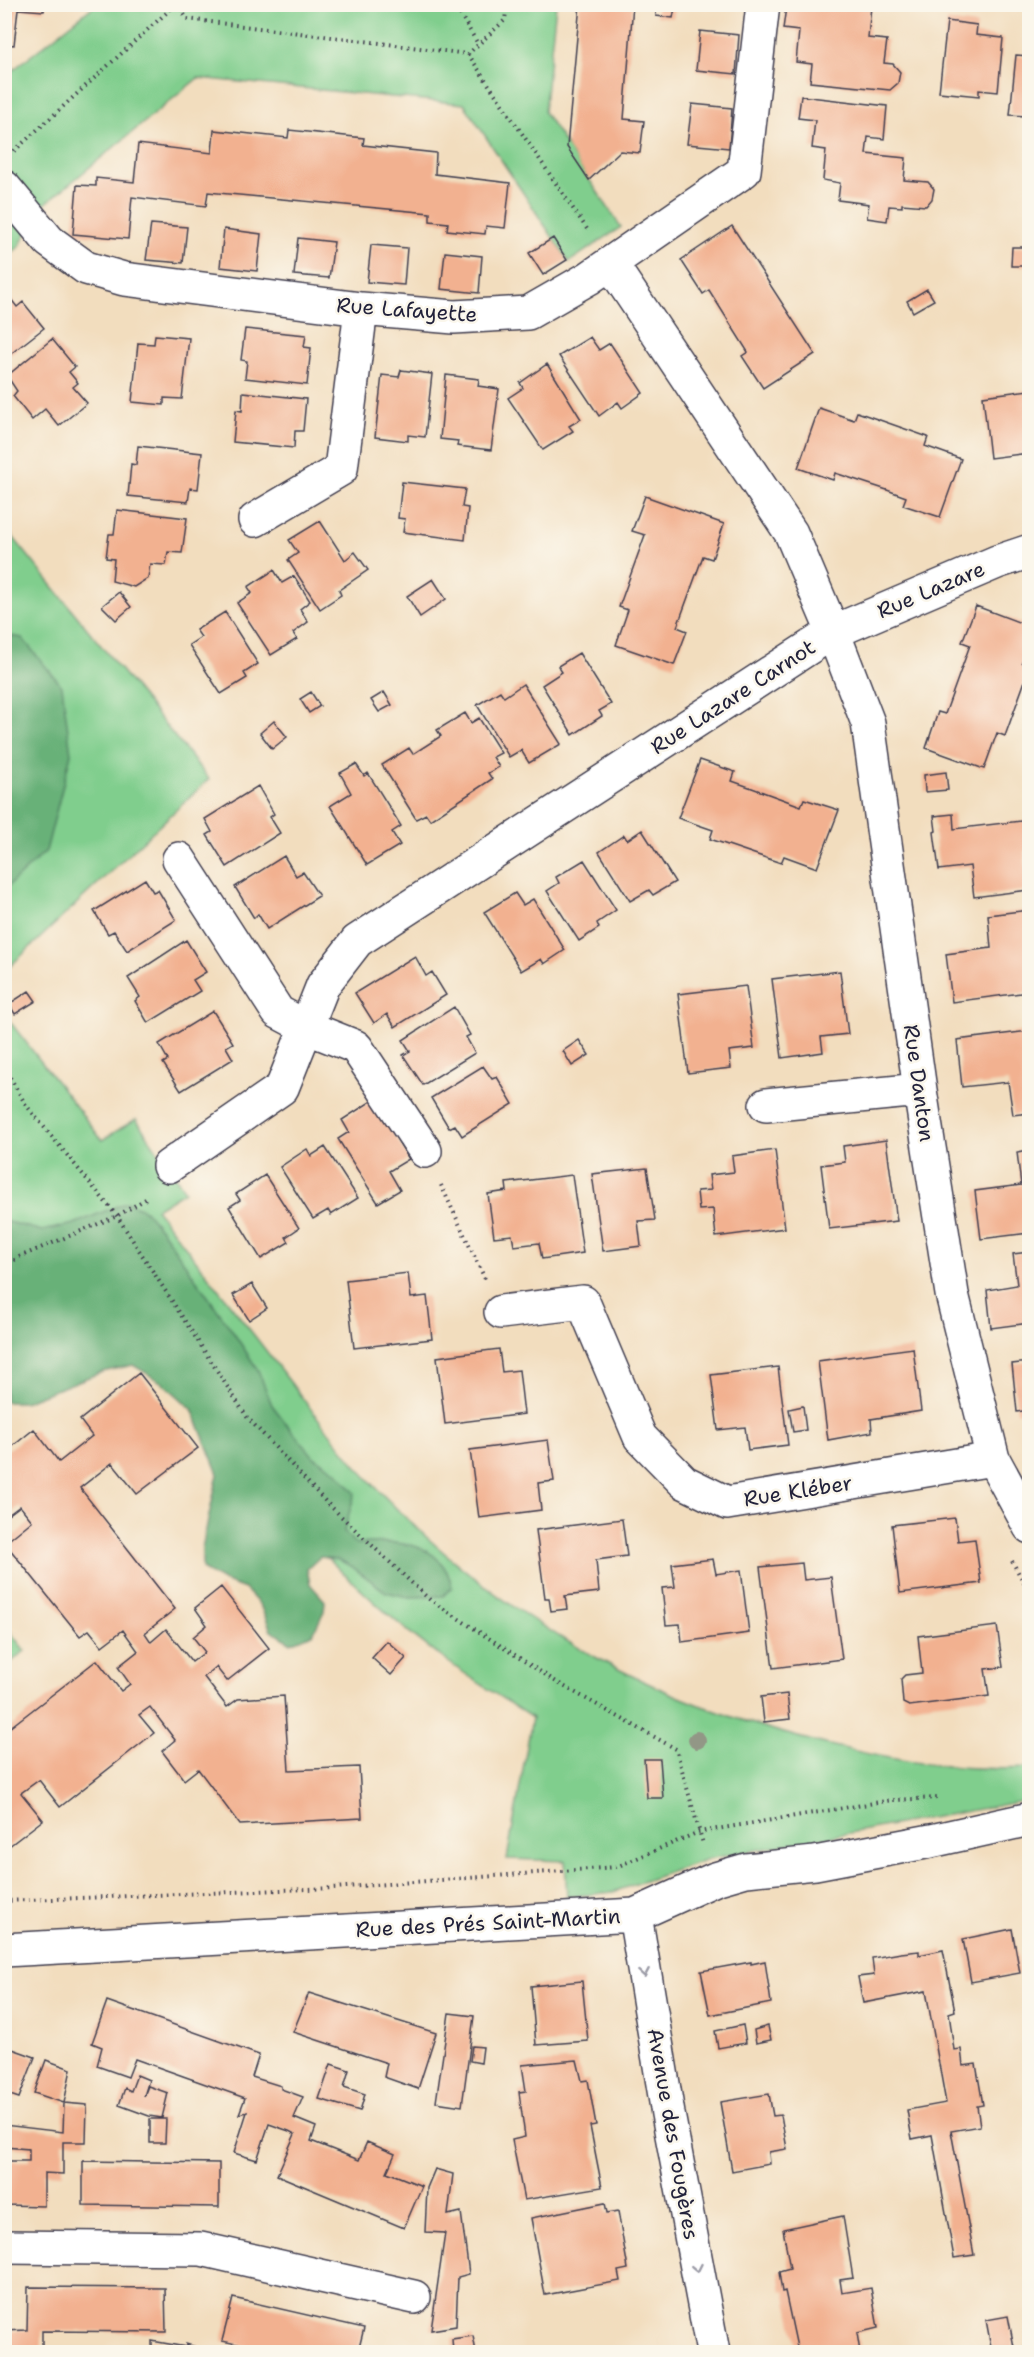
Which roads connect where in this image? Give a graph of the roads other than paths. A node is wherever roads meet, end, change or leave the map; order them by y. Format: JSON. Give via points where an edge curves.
{"nodes":[{"id":1,"x":763,"y":4,"type":"edge"},
{"id":2,"x":4,"y":187,"type":"edge"},
{"id":3,"x":611,"y":264,"type":"junction"},
{"id":4,"x":361,"y":309,"type":"junction"},
{"id":5,"x":255,"y":520,"type":"dead end"},
{"id":6,"x":1029,"y":551,"type":"edge"},
{"id":7,"x":832,"y":632,"type":"junction"},
{"id":8,"x":179,"y":859,"type":"dead end"},
{"id":9,"x":306,"y":1027,"type":"junction"},
{"id":10,"x":920,"y":1090,"type":"junction"},
{"id":11,"x":766,"y":1105,"type":"dead end"},
{"id":12,"x":424,"y":1151,"type":"road end"},
{"id":13,"x":169,"y":1166,"type":"road end"},
{"id":14,"x":501,"y":1312,"type":"road end"},
{"id":15,"x":993,"y":1459,"type":"junction"},
{"id":16,"x":1029,"y":1527,"type":"edge"},
{"id":17,"x":1029,"y":1819,"type":"edge"},
{"id":18,"x":635,"y":1915,"type":"junction"},
{"id":19,"x":4,"y":1950,"type":"edge"},
{"id":20,"x":4,"y":2247,"type":"edge"},
{"id":21,"x":414,"y":2297,"type":"dead end"},
{"id":22,"x":713,"y":2352,"type":"edge"}],
"edges":[{"from":1,"to":3,"type":"street","name":"Rue Lafayette","via":[[744,171]]},
{"from":2,"to":4,"type":"street","name":"Rue Lafayette","via":[[49,241],[86,268],[124,279]]},
{"from":3,"to":4,"type":"street","name":"Rue Lafayette","via":[[528,313],[454,317]]},
{"from":3,"to":7,"type":"street","name":"Rue Lazare Carnot","via":[[791,533]]},
{"from":4,"to":5,"type":"street","via":[[341,469]]},
{"from":6,"to":7,"type":"street","name":"Rue Lazare"},
{"from":7,"to":9,"type":"street","name":"Rue Lazare Carnot","via":[[357,941],[323,986]]},
{"from":7,"to":10,"type":"street","name":"Rue Danton","via":[[868,723]]},
{"from":8,"to":9,"type":"street","via":[[278,1012]]},
{"from":9,"to":12,"type":"street","via":[[356,1047]]},
{"from":9,"to":13,"type":"street","name":"Rue Lazare Carnot","via":[[282,1088]]},
{"from":10,"to":11,"type":"street"},
{"from":10,"to":15,"type":"street","name":"Rue Danton","via":[[952,1294]]},
{"from":14,"to":15,"type":"street","name":"Rue Kléber","via":[[583,1302],[640,1437],[684,1482],[727,1503]]},
{"from":15,"to":16,"type":"street","name":"Rue Danton"},
{"from":17,"to":18,"type":"street","name":"Rue des Prés Saint-Martin","via":[[815,1863],[746,1870],[715,1879]]},
{"from":18,"to":19,"type":"street","name":"Rue des Prés Saint-Martin"},
{"from":18,"to":22,"type":"street","name":"Avenue des Fougères","one_way":true},
{"from":20,"to":21,"type":"street","via":[[201,2249]]}]}
